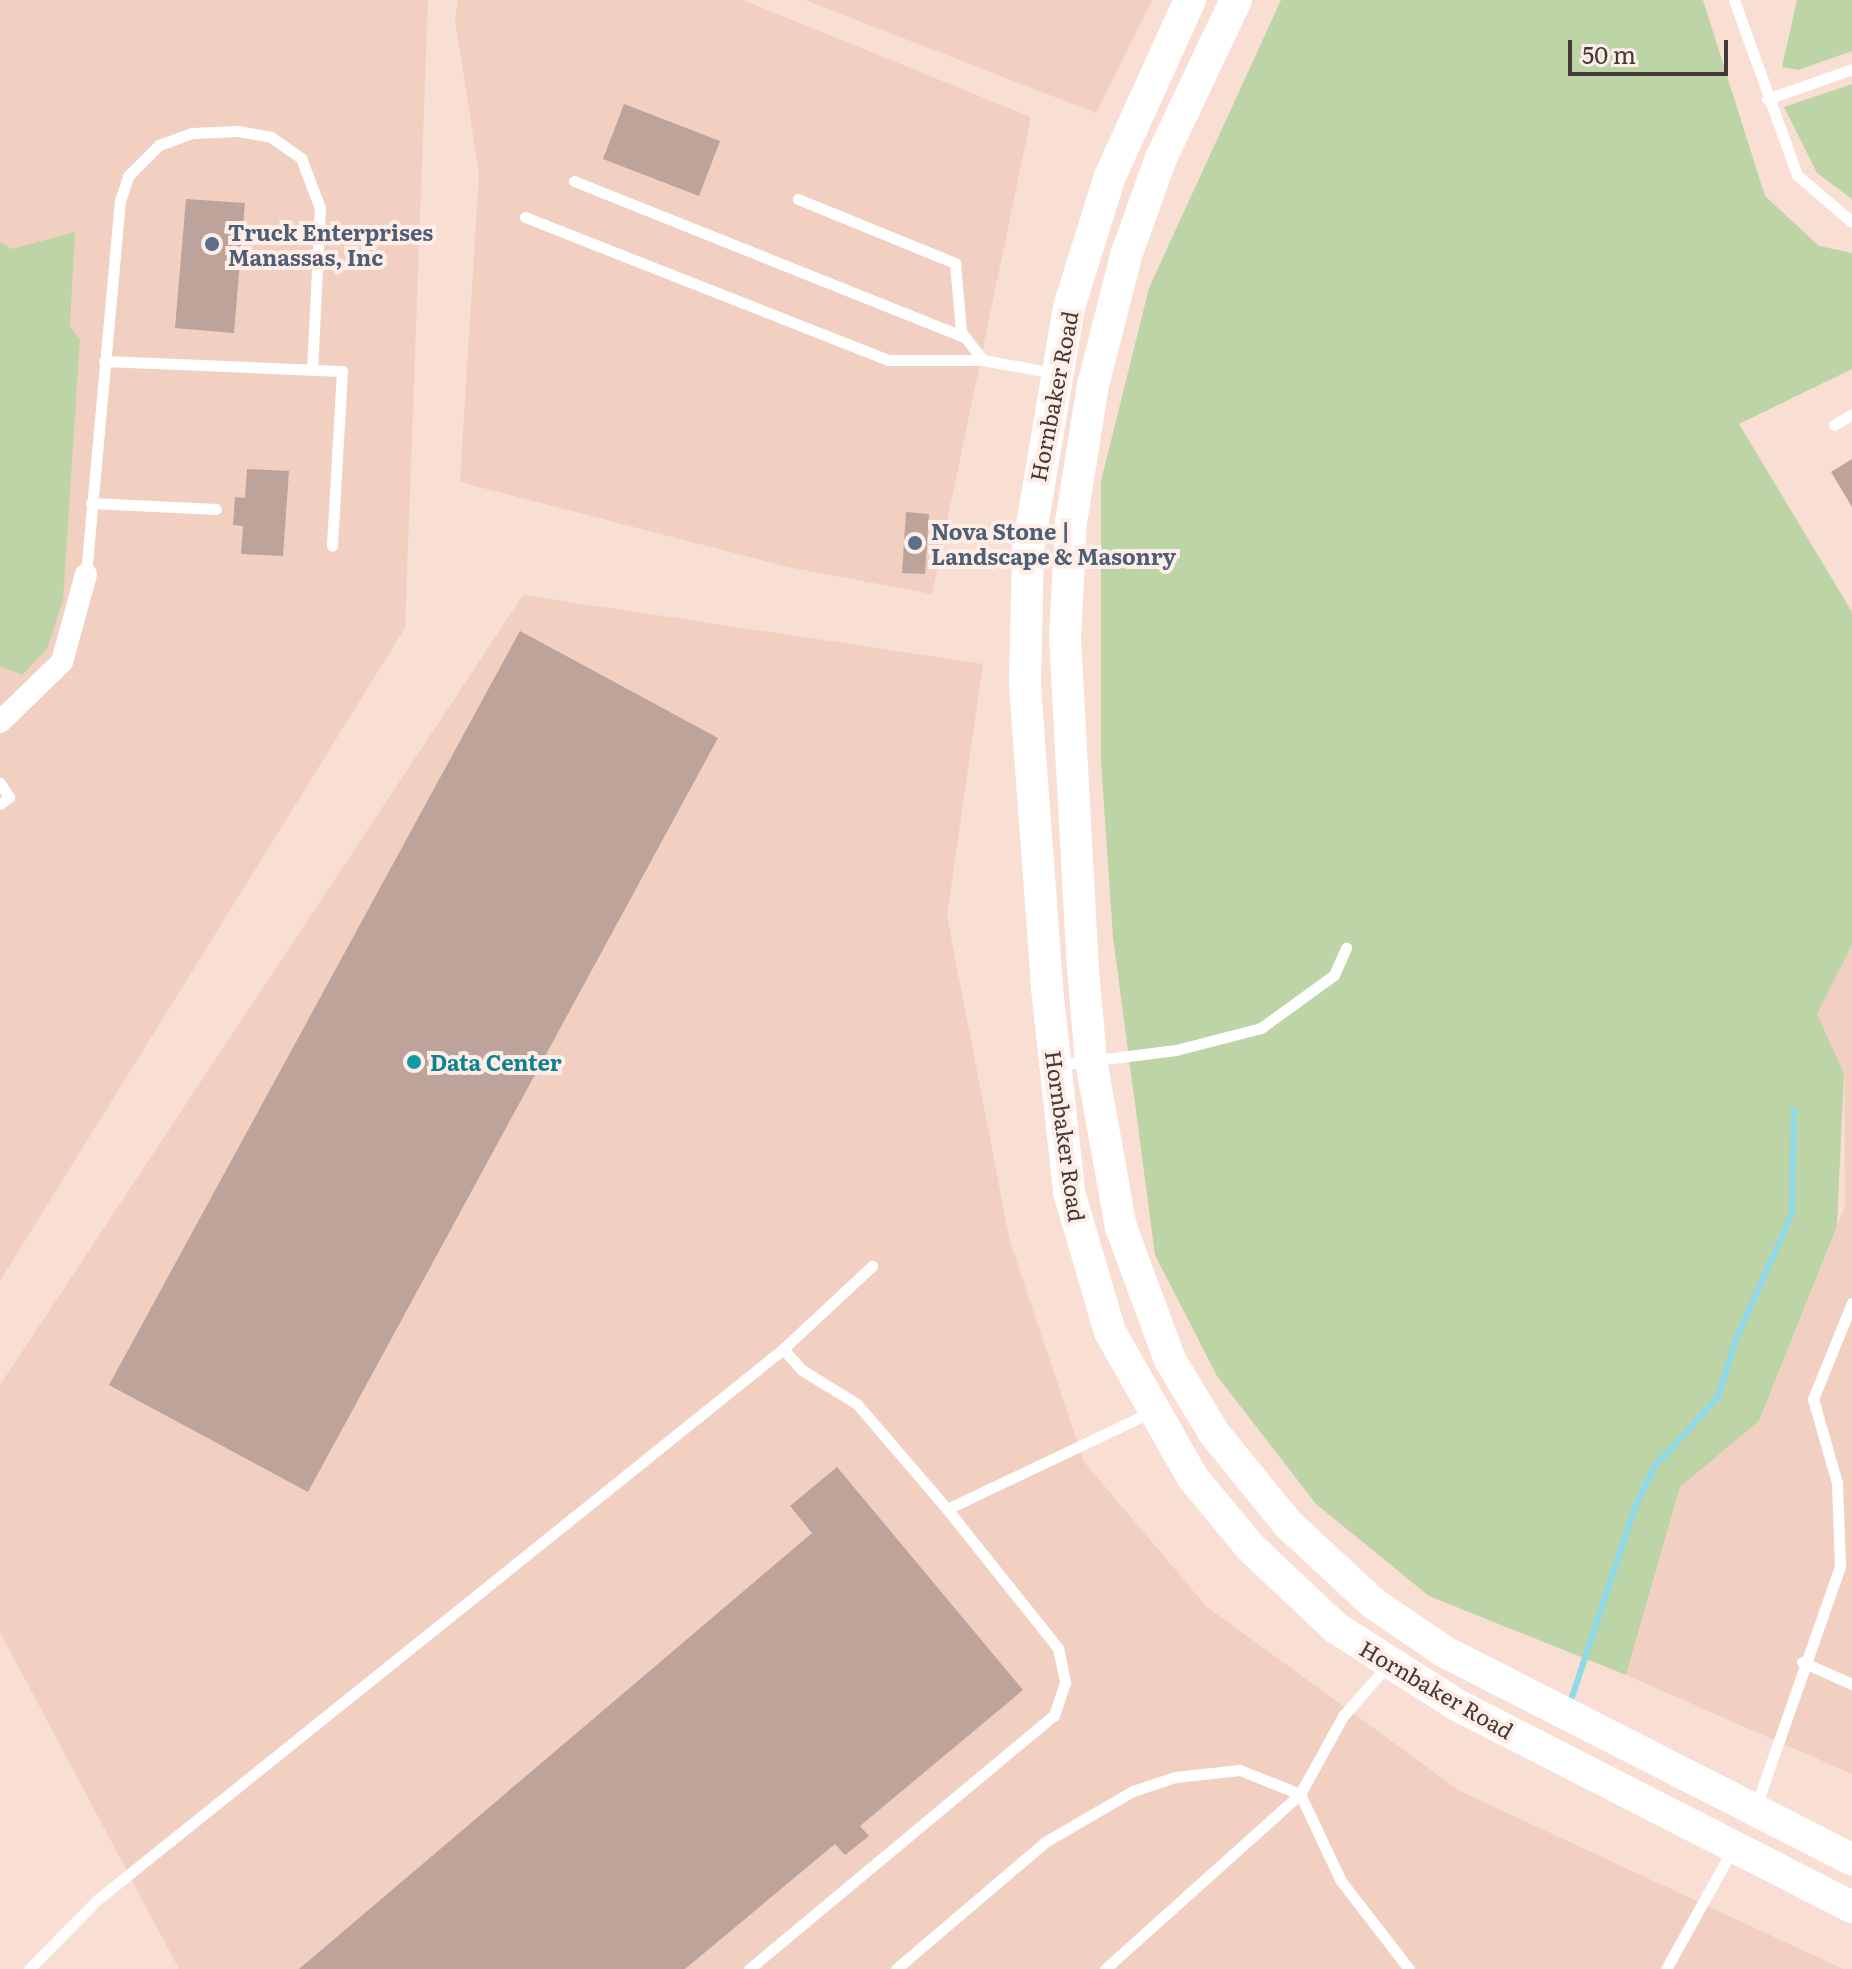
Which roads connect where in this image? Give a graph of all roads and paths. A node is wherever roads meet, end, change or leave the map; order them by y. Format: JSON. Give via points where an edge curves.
{"nodes":[{"id":1,"x":1190,"y":0,"type":"edge"},
{"id":2,"x":1236,"y":0,"type":"edge"},
{"id":3,"x":1734,"y":0,"type":"edge"},
{"id":4,"x":1852,"y":69,"type":"edge"},
{"id":5,"x":1767,"y":99,"type":"junction"},
{"id":6,"x":574,"y":181,"type":"dead end"},
{"id":7,"x":798,"y":199,"type":"dead end"},
{"id":8,"x":525,"y":217,"type":"dead end"},
{"id":9,"x":1852,"y":222,"type":"edge"},
{"id":10,"x":966,"y":338,"type":"junction"},
{"id":11,"x":983,"y":360,"type":"junction"},
{"id":12,"x":104,"y":361,"type":"junction"},
{"id":13,"x":312,"y":370,"type":"junction"},
{"id":14,"x":1054,"y":373,"type":"junction"},
{"id":15,"x":1852,"y":414,"type":"edge"},
{"id":16,"x":1834,"y":425,"type":"dead end"},
{"id":17,"x":91,"y":503,"type":"junction"},
{"id":18,"x":216,"y":509,"type":"dead end"},
{"id":19,"x":332,"y":546,"type":"dead end"},
{"id":20,"x":86,"y":574,"type":"joint"},
{"id":21,"x":0,"y":722,"type":"edge"},
{"id":22,"x":0,"y":783,"type":"edge"},
{"id":23,"x":0,"y":804,"type":"edge"},
{"id":24,"x":1346,"y":948,"type":"dead end"},
{"id":25,"x":1091,"y":1061,"type":"junction"},
{"id":26,"x":1055,"y":1065,"type":"junction"},
{"id":27,"x":872,"y":1266,"type":"dead end"},
{"id":28,"x":1852,"y":1303,"type":"edge"},
{"id":29,"x":783,"y":1349,"type":"junction"},
{"id":30,"x":1151,"y":1412,"type":"junction"},
{"id":31,"x":947,"y":1509,"type":"junction"},
{"id":32,"x":1802,"y":1662,"type":"junction"},
{"id":33,"x":1387,"y":1665,"type":"junction"},
{"id":34,"x":1852,"y":1684,"type":"edge"},
{"id":35,"x":1300,"y":1794,"type":"junction"},
{"id":36,"x":1755,"y":1809,"type":"junction"},
{"id":37,"x":1733,"y":1847,"type":"junction"},
{"id":38,"x":1852,"y":1859,"type":"edge"},
{"id":39,"x":1852,"y":1907,"type":"edge"},
{"id":40,"x":29,"y":1969,"type":"edge"},
{"id":41,"x":749,"y":1969,"type":"edge"},
{"id":42,"x":896,"y":1969,"type":"edge"},
{"id":43,"x":1105,"y":1969,"type":"edge"},
{"id":44,"x":1409,"y":1969,"type":"edge"},
{"id":45,"x":1666,"y":1969,"type":"edge"}],
"edges":[{"from":1,"to":14,"type":"main road","name":"Hornbaker Road","via":[[1110,176]]},
{"from":2,"to":25,"type":"main road","name":"Hornbaker Road","via":[[1161,158],[1126,256],[1093,385],[1075,494],[1065,638]]},
{"from":3,"to":5,"type":"lane"},
{"from":4,"to":5,"type":"lane"},
{"from":5,"to":9,"type":"lane","via":[[1797,175]]},
{"from":6,"to":10,"type":"lane"},
{"from":7,"to":10,"type":"lane","via":[[955,263]]},
{"from":8,"to":11,"type":"lane","via":[[888,360]]},
{"from":10,"to":11,"type":"lane"},
{"from":11,"to":14,"type":"lane"},
{"from":12,"to":13,"type":"lane"},
{"from":12,"to":13,"type":"lane","via":[[128,176],[159,145],[220,130],[283,142],[316,185],[320,208]]},
{"from":12,"to":17,"type":"lane"},
{"from":13,"to":19,"type":"lane","via":[[342,371]]},
{"from":14,"to":26,"type":"main road","name":"Hornbaker Road","via":[[1028,550],[1025,686]]},
{"from":15,"to":16,"type":"lane"},
{"from":17,"to":18,"type":"lane"},
{"from":17,"to":20,"type":"lane"},
{"from":20,"to":21,"type":"street","via":[[62,662]]},
{"from":22,"to":23,"type":"lane","via":[[9,797]]},
{"from":24,"to":25,"type":"lane","via":[[1334,975],[1261,1028],[1176,1050]]},
{"from":25,"to":26,"type":"lane"},
{"from":25,"to":36,"type":"main road","name":"Hornbaker Road","via":[[1121,1227],[1170,1360],[1235,1464],[1288,1524],[1373,1603],[1445,1652]]},
{"from":26,"to":30,"type":"main road","name":"Hornbaker Road","via":[[1069,1192],[1087,1264],[1110,1332]]},
{"from":27,"to":29,"type":"lane"},
{"from":28,"to":32,"type":"lane","via":[[1813,1399],[1837,1483],[1840,1566]]},
{"from":29,"to":31,"type":"lane","via":[[802,1370],[857,1404]]},
{"from":29,"to":40,"type":"lane","via":[[97,1900]]},
{"from":30,"to":31,"type":"lane"},
{"from":30,"to":33,"type":"main road","name":"Hornbaker Road","via":[[1193,1478],[1250,1547],[1336,1628]]},
{"from":31,"to":41,"type":"lane","via":[[1058,1648],[1065,1682],[1054,1715]]},
{"from":32,"to":34,"type":"lane"},
{"from":32,"to":36,"type":"lane"},
{"from":33,"to":35,"type":"lane","via":[[1343,1716]]},
{"from":33,"to":37,"type":"main road","name":"Hornbaker Road"},
{"from":35,"to":42,"type":"lane","via":[[1240,1770],[1175,1777],[1133,1791],[1045,1842]]},
{"from":35,"to":43,"type":"lane"},
{"from":35,"to":44,"type":"lane","via":[[1341,1881]]},
{"from":36,"to":37,"type":"main road"},
{"from":36,"to":38,"type":"main road","name":"Hornbaker Road"},
{"from":37,"to":39,"type":"main road","name":"Hornbaker Road"},
{"from":37,"to":45,"type":"lane"}]}
